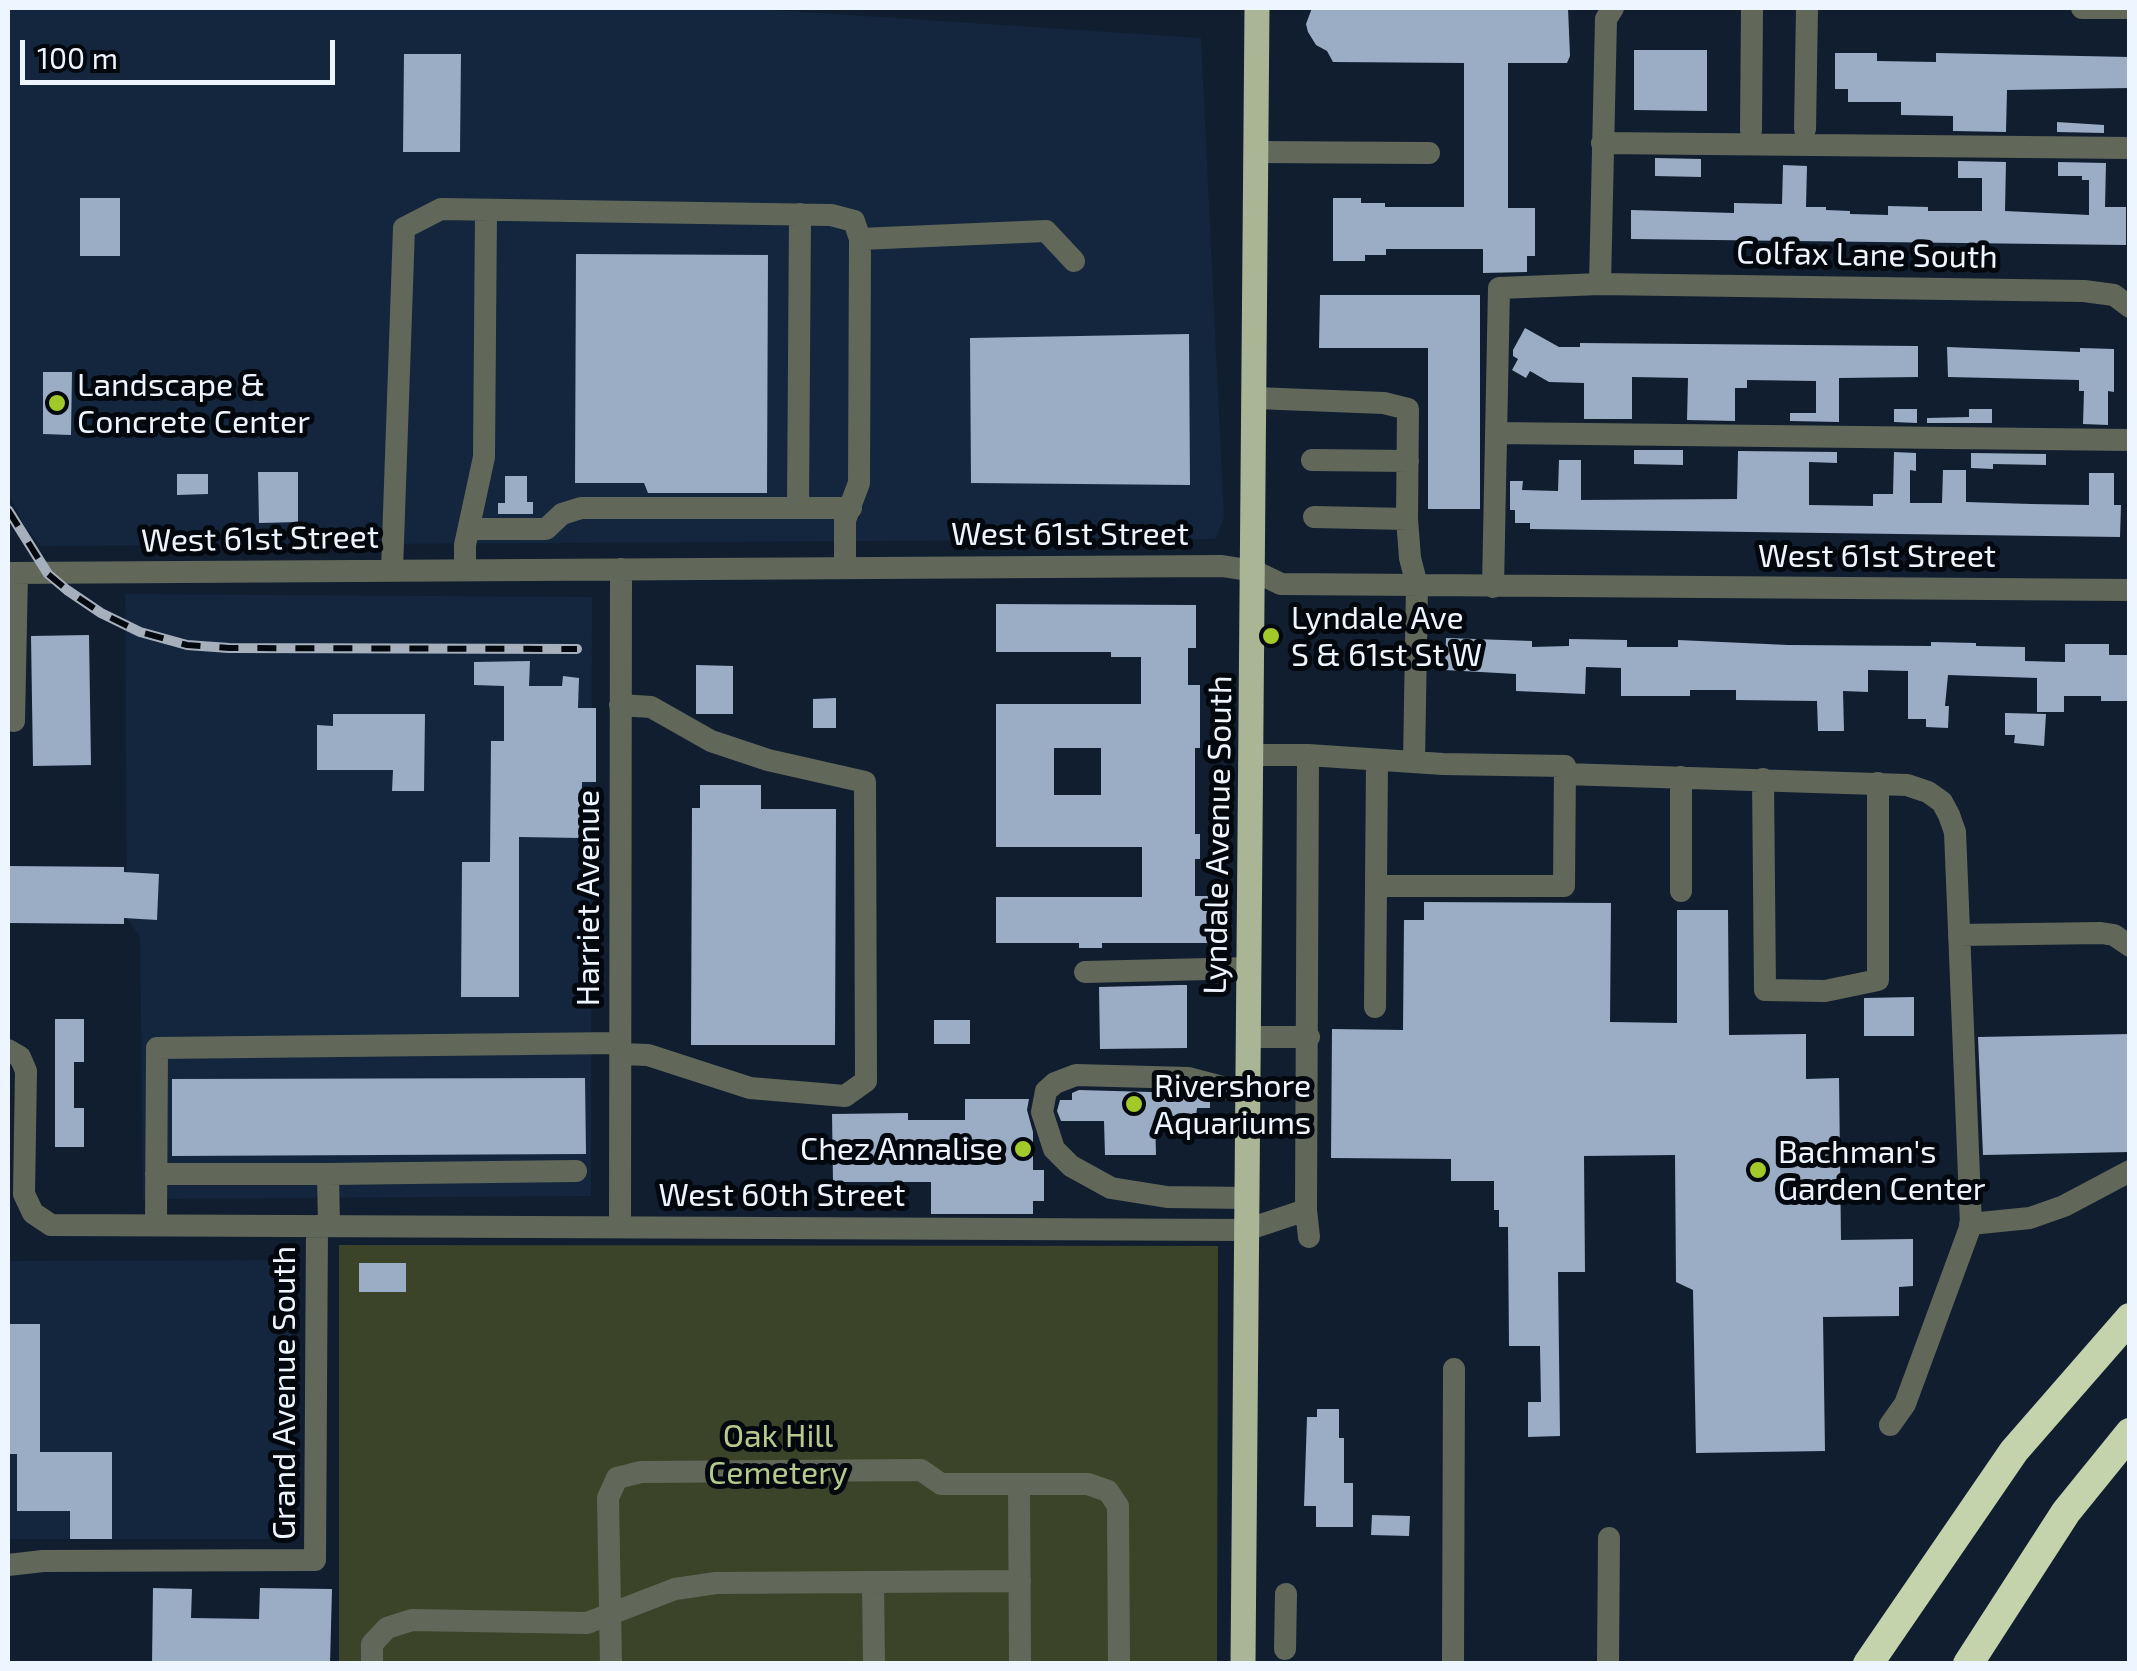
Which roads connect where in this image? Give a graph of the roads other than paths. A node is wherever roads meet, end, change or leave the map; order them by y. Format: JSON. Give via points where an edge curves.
{"nodes":[{"id":1,"x":1257,"y":8,"type":"edge"},
{"id":2,"x":1613,"y":8,"type":"edge"},
{"id":3,"x":1752,"y":8,"type":"edge"},
{"id":4,"x":1807,"y":8,"type":"edge"},
{"id":5,"x":2082,"y":8,"type":"edge"},
{"id":6,"x":2130,"y":8,"type":"edge"},
{"id":7,"x":1751,"y":130,"type":"dead end"},
{"id":8,"x":1805,"y":130,"type":"dead end"},
{"id":9,"x":1602,"y":143,"type":"junction"},
{"id":10,"x":2130,"y":148,"type":"edge"},
{"id":11,"x":1256,"y":152,"type":"junction"},
{"id":12,"x":1429,"y":153,"type":"dead end"},
{"id":13,"x":486,"y":210,"type":"junction"},
{"id":14,"x":800,"y":214,"type":"junction"},
{"id":15,"x":860,"y":239,"type":"junction"},
{"id":16,"x":1074,"y":261,"type":"dead end"},
{"id":17,"x":1600,"y":284,"type":"junction"},
{"id":18,"x":2130,"y":307,"type":"edge"},
{"id":19,"x":1255,"y":398,"type":"junction"},
{"id":20,"x":1498,"y":434,"type":"junction"},
{"id":21,"x":2130,"y":440,"type":"edge"},
{"id":22,"x":1312,"y":460,"type":"dead end"},
{"id":23,"x":1408,"y":462,"type":"junction"},
{"id":24,"x":798,"y":508,"type":"junction"},
{"id":25,"x":851,"y":508,"type":"junction"},
{"id":26,"x":1314,"y":517,"type":"dead end"},
{"id":27,"x":1407,"y":519,"type":"junction"},
{"id":28,"x":469,"y":529,"type":"junction"},
{"id":29,"x":844,"y":568,"type":"junction"},
{"id":30,"x":392,"y":570,"type":"junction"},
{"id":31,"x":465,"y":570,"type":"junction"},
{"id":32,"x":621,"y":570,"type":"junction"},
{"id":33,"x":1254,"y":570,"type":"junction"},
{"id":34,"x":12,"y":574,"type":"edge"},
{"id":35,"x":1417,"y":585,"type":"junction"},
{"id":36,"x":1493,"y":586,"type":"junction"},
{"id":37,"x":2130,"y":590,"type":"edge"},
{"id":38,"x":620,"y":706,"type":"junction"},
{"id":39,"x":14,"y":722,"type":"dead end"},
{"id":40,"x":1252,"y":755,"type":"junction"},
{"id":41,"x":1308,"y":755,"type":"junction"},
{"id":42,"x":1378,"y":760,"type":"junction"},
{"id":43,"x":1414,"y":762,"type":"junction"},
{"id":44,"x":1565,"y":770,"type":"junction"},
{"id":45,"x":1681,"y":777,"type":"junction"},
{"id":46,"x":1763,"y":779,"type":"junction"},
{"id":47,"x":1878,"y":783,"type":"junction"},
{"id":48,"x":1376,"y":886,"type":"junction"},
{"id":49,"x":1681,"y":891,"type":"dead end"},
{"id":50,"x":1959,"y":935,"type":"junction"},
{"id":51,"x":2130,"y":946,"type":"edge"},
{"id":52,"x":1249,"y":968,"type":"junction"},
{"id":53,"x":1085,"y":972,"type":"dead end"},
{"id":54,"x":1376,"y":1007,"type":"dead end"},
{"id":55,"x":1309,"y":1037,"type":"junction"},
{"id":56,"x":1248,"y":1038,"type":"junction"},
{"id":57,"x":620,"y":1048,"type":"junction"},
{"id":58,"x":14,"y":1053,"type":"edge"},
{"id":59,"x":1248,"y":1094,"type":"junction"},
{"id":60,"x":2130,"y":1170,"type":"edge"},
{"id":61,"x":576,"y":1171,"type":"dead end"},
{"id":62,"x":156,"y":1174,"type":"junction"},
{"id":63,"x":328,"y":1174,"type":"junction"},
{"id":64,"x":1246,"y":1198,"type":"junction"},
{"id":65,"x":1306,"y":1210,"type":"junction"},
{"id":66,"x":1970,"y":1224,"type":"junction"},
{"id":67,"x":156,"y":1225,"type":"junction"},
{"id":68,"x":323,"y":1226,"type":"junction"},
{"id":69,"x":620,"y":1227,"type":"junction"},
{"id":70,"x":1246,"y":1230,"type":"junction"},
{"id":71,"x":1309,"y":1237,"type":"dead end"},
{"id":72,"x":2130,"y":1318,"type":"edge"},
{"id":73,"x":1454,"y":1370,"type":"dead end"},
{"id":74,"x":1890,"y":1425,"type":"dead end"},
{"id":75,"x":2130,"y":1433,"type":"edge"},
{"id":76,"x":1019,"y":1484,"type":"junction"},
{"id":77,"x":1609,"y":1538,"type":"dead end"},
{"id":78,"x":8,"y":1564,"type":"edge"},
{"id":79,"x":1020,"y":1581,"type":"junction"},
{"id":80,"x":873,"y":1582,"type":"junction"},
{"id":81,"x":1286,"y":1594,"type":"dead end"},
{"id":82,"x":611,"y":1616,"type":"junction"},
{"id":83,"x":1285,"y":1649,"type":"dead end"},
{"id":84,"x":372,"y":1664,"type":"edge"},
{"id":85,"x":611,"y":1664,"type":"edge"},
{"id":86,"x":874,"y":1664,"type":"edge"},
{"id":87,"x":1020,"y":1664,"type":"edge"},
{"id":88,"x":1119,"y":1664,"type":"edge"},
{"id":89,"x":1244,"y":1664,"type":"edge"},
{"id":90,"x":1453,"y":1664,"type":"edge"},
{"id":91,"x":1608,"y":1664,"type":"edge"},
{"id":92,"x":1868,"y":1664,"type":"edge"},
{"id":93,"x":1968,"y":1664,"type":"edge"}],
"edges":[{"from":1,"to":11,"type":"main road","name":"Lyndale Avenue South"},
{"from":2,"to":9,"type":"street","via":[[1606,19]]},
{"from":3,"to":7,"type":"street"},
{"from":4,"to":8,"type":"street"},
{"from":5,"to":6,"type":"street"},
{"from":9,"to":10,"type":"street"},
{"from":9,"to":17,"type":"street"},
{"from":11,"to":12,"type":"street"},
{"from":11,"to":19,"type":"main road","name":"Lyndale Avenue South"},
{"from":13,"to":14,"type":"street"},
{"from":13,"to":28,"type":"street","via":[[484,456]]},
{"from":13,"to":30,"type":"street","via":[[440,210],[404,228]]},
{"from":14,"to":15,"type":"street","via":[[854,221]]},
{"from":14,"to":24,"type":"street"},
{"from":15,"to":16,"type":"street","via":[[1046,231]]},
{"from":15,"to":25,"type":"street","via":[[859,484]]},
{"from":17,"to":18,"type":"street","name":"Colfax Lane South","via":[[2084,290],[2114,295]]},
{"from":17,"to":20,"type":"street","name":"Colfax Lane South","via":[[1500,288]]},
{"from":19,"to":23,"type":"street","via":[[1408,409]]},
{"from":19,"to":33,"type":"main road","name":"Lyndale Avenue South"},
{"from":20,"to":21,"type":"street"},
{"from":20,"to":36,"type":"street"},
{"from":22,"to":23,"type":"street"},
{"from":23,"to":27,"type":"street"},
{"from":24,"to":25,"type":"street"},
{"from":24,"to":28,"type":"street","via":[[582,508],[546,528]]},
{"from":25,"to":29,"type":"street","via":[[844,520]]},
{"from":26,"to":27,"type":"street"},
{"from":27,"to":35,"type":"street"},
{"from":28,"to":31,"type":"street"},
{"from":29,"to":32,"type":"street","name":"West 61st Street"},
{"from":29,"to":33,"type":"street","name":"West 61st Street"},
{"from":30,"to":31,"type":"street","name":"West 61st Street"},
{"from":30,"to":34,"type":"street","name":"West 61st Street"},
{"from":31,"to":32,"type":"street","name":"West 61st Street"},
{"from":32,"to":38,"type":"street","name":"Harriet Avenue"},
{"from":33,"to":35,"type":"street","name":"West 61st Street","via":[[1280,584]]},
{"from":33,"to":40,"type":"main road","name":"Lyndale Avenue South"},
{"from":34,"to":39,"type":"street"},
{"from":35,"to":36,"type":"street","name":"West 61st Street"},
{"from":35,"to":43,"type":"street"},
{"from":36,"to":37,"type":"street","name":"West 61st Street"},
{"from":38,"to":57,"type":"street","name":"Harriet Avenue"},
{"from":38,"to":57,"type":"street","via":[[651,707],[711,742],[865,782],[866,1082],[845,1096],[750,1088]]},
{"from":40,"to":41,"type":"street"},
{"from":40,"to":52,"type":"main road","name":"Lyndale Avenue South"},
{"from":41,"to":42,"type":"street"},
{"from":41,"to":55,"type":"street"},
{"from":42,"to":43,"type":"street"},
{"from":42,"to":48,"type":"street"},
{"from":43,"to":44,"type":"street"},
{"from":44,"to":45,"type":"street"},
{"from":44,"to":48,"type":"street","via":[[1564,886]]},
{"from":45,"to":46,"type":"street"},
{"from":45,"to":49,"type":"street"},
{"from":46,"to":47,"type":"street"},
{"from":46,"to":47,"type":"street","via":[[1765,990],[1824,991],[1878,980]]},
{"from":47,"to":50,"type":"street","via":[[1928,792],[1949,815]]},
{"from":48,"to":54,"type":"street"},
{"from":50,"to":51,"type":"street","via":[[2102,933]]},
{"from":50,"to":66,"type":"street"},
{"from":52,"to":53,"type":"street"},
{"from":52,"to":56,"type":"main road","name":"Lyndale Avenue South"},
{"from":55,"to":56,"type":"street"},
{"from":55,"to":65,"type":"street"},
{"from":56,"to":59,"type":"main road","name":"Lyndale Avenue South"},
{"from":57,"to":62,"type":"street","via":[[156,1048]]},
{"from":57,"to":69,"type":"street","name":"Harriet Avenue"},
{"from":58,"to":67,"type":"street","name":"West 60th Street","via":[[26,1071],[24,1194],[34,1212],[51,1225]]},
{"from":59,"to":64,"type":"main road","name":"Lyndale Avenue South"},
{"from":59,"to":64,"type":"street","via":[[1188,1078],[1076,1075],[1046,1091],[1042,1112],[1054,1149],[1111,1188]]},
{"from":60,"to":66,"type":"street","via":[[2030,1218]]},
{"from":61,"to":63,"type":"street"},
{"from":62,"to":63,"type":"street"},
{"from":62,"to":67,"type":"street"},
{"from":63,"to":68,"type":"street","name":"Grand Avenue South"},
{"from":64,"to":70,"type":"main road","name":"Lyndale Avenue South"},
{"from":65,"to":70,"type":"street","name":"West 60th Street"},
{"from":65,"to":71,"type":"street"},
{"from":66,"to":74,"type":"street","via":[[1905,1404]]},
{"from":67,"to":68,"type":"street","name":"West 60th Street"},
{"from":68,"to":69,"type":"street","name":"West 60th Street"},
{"from":68,"to":78,"type":"street","name":"Grand Avenue South","via":[[315,1560]]},
{"from":69,"to":70,"type":"street","name":"West 60th Street"},
{"from":70,"to":89,"type":"main road","name":"Lyndale Avenue South"},
{"from":72,"to":92,"type":"highway","via":[[2014,1451]]},
{"from":73,"to":90,"type":"street"},
{"from":75,"to":93,"type":"highway","via":[[2066,1512]]},
{"from":76,"to":79,"type":"street"},
{"from":76,"to":82,"type":"street","via":[[941,1484],[921,1470],[641,1472],[617,1478],[608,1498]]},
{"from":76,"to":88,"type":"street","via":[[1088,1484],[1108,1491],[1118,1506]]},
{"from":77,"to":91,"type":"street"},
{"from":79,"to":80,"type":"street"},
{"from":79,"to":87,"type":"street"},
{"from":80,"to":82,"type":"street","via":[[716,1583],[675,1589]]},
{"from":80,"to":86,"type":"street"},
{"from":81,"to":83,"type":"street"},
{"from":82,"to":84,"type":"street","via":[[588,1622],[412,1620],[387,1628],[372,1644]]},
{"from":82,"to":85,"type":"street"}]}
